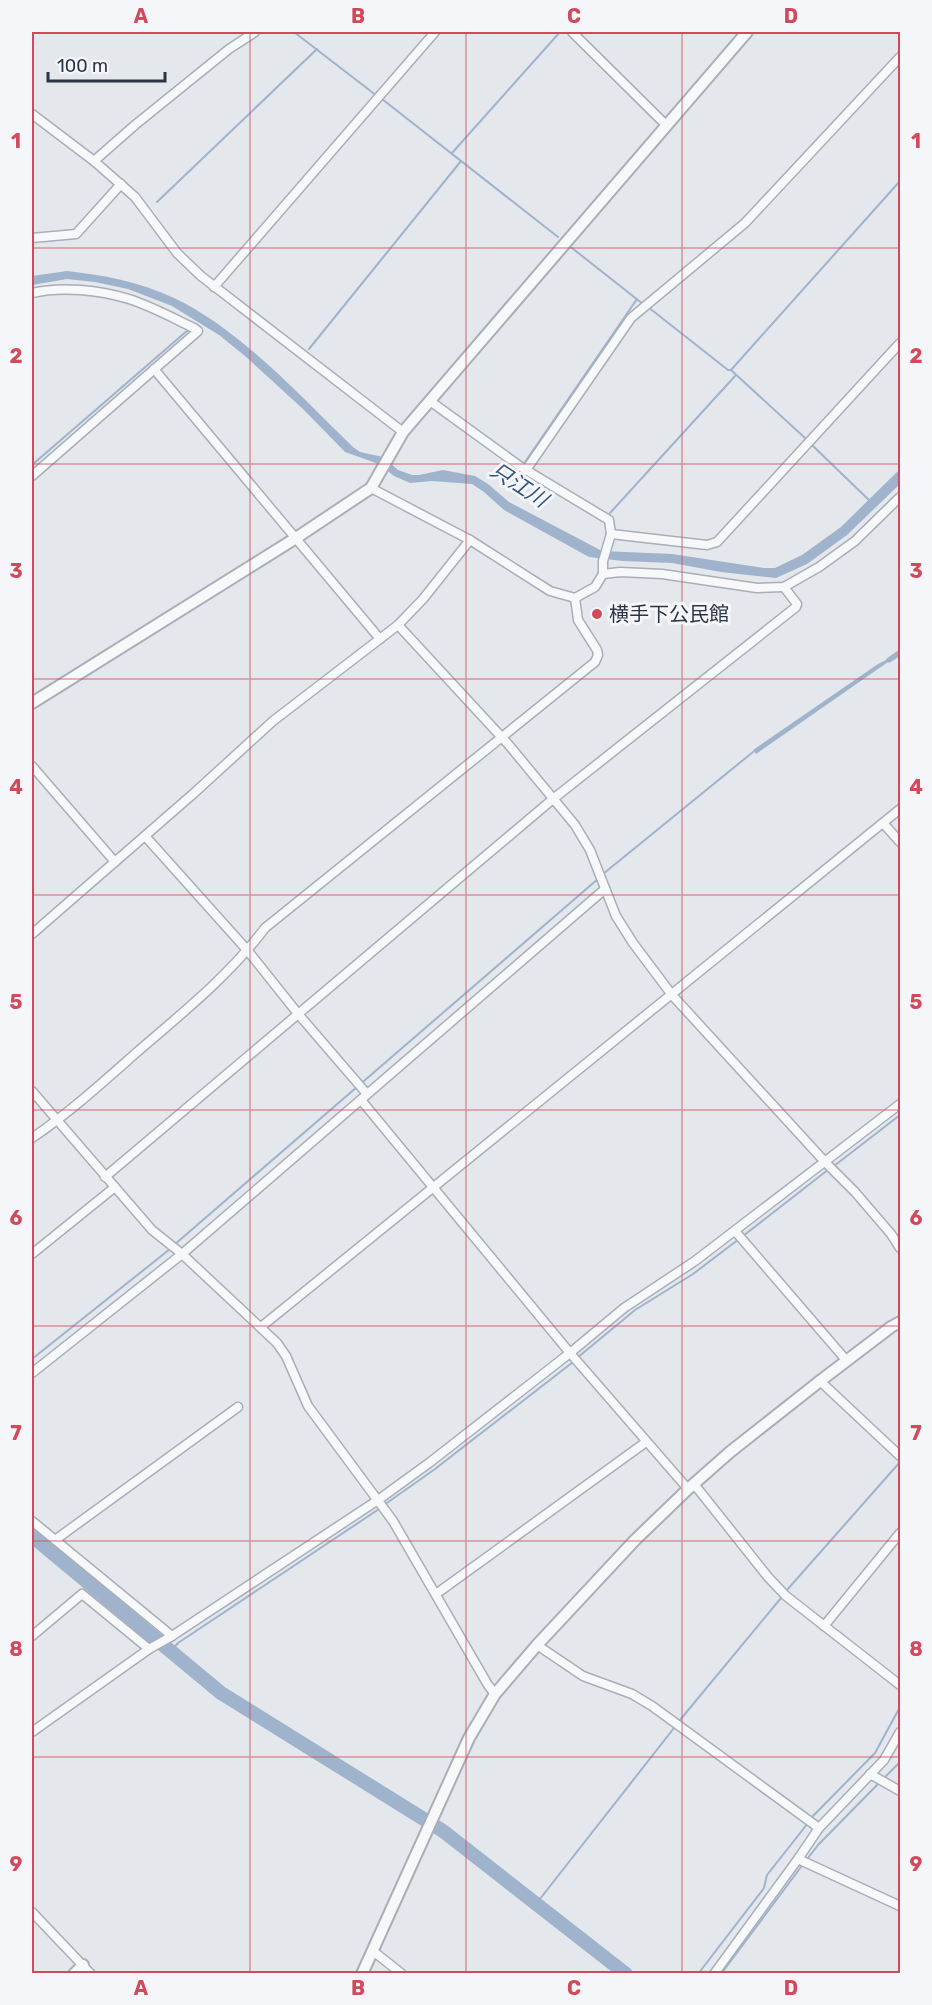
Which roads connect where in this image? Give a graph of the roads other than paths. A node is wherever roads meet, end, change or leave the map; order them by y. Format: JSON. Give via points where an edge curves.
{"nodes":[{"id":1,"x":255,"y":32,"type":"edge"},
{"id":2,"x":435,"y":32,"type":"edge"},
{"id":3,"x":572,"y":32,"type":"edge"},
{"id":4,"x":747,"y":32,"type":"edge"},
{"id":5,"x":900,"y":57,"type":"edge"},
{"id":6,"x":32,"y":114,"type":"edge"},
{"id":7,"x":666,"y":125,"type":"junction"},
{"id":8,"x":94,"y":161,"type":"junction"},
{"id":9,"x":121,"y":184,"type":"junction"},
{"id":10,"x":32,"y":238,"type":"edge"},
{"id":11,"x":214,"y":287,"type":"junction"},
{"id":12,"x":32,"y":293,"type":"edge"},
{"id":13,"x":900,"y":343,"type":"edge"},
{"id":14,"x":154,"y":369,"type":"junction"},
{"id":15,"x":430,"y":401,"type":"junction"},
{"id":16,"x":403,"y":432,"type":"junction"},
{"id":17,"x":526,"y":470,"type":"junction"},
{"id":18,"x":32,"y":476,"type":"edge"},
{"id":19,"x":372,"y":488,"type":"junction"},
{"id":20,"x":900,"y":497,"type":"edge"},
{"id":21,"x":611,"y":534,"type":"junction"},
{"id":22,"x":296,"y":538,"type":"junction"},
{"id":23,"x":470,"y":540,"type":"junction"},
{"id":24,"x":603,"y":574,"type":"junction"},
{"id":25,"x":784,"y":587,"type":"junction"},
{"id":26,"x":574,"y":598,"type":"junction"},
{"id":27,"x":398,"y":625,"type":"junction"},
{"id":28,"x":380,"y":639,"type":"junction"},
{"id":29,"x":32,"y":704,"type":"edge"},
{"id":30,"x":502,"y":738,"type":"junction"},
{"id":31,"x":32,"y":766,"type":"edge"},
{"id":32,"x":553,"y":799,"type":"junction"},
{"id":33,"x":900,"y":809,"type":"edge"},
{"id":34,"x":883,"y":823,"type":"junction"},
{"id":35,"x":145,"y":836,"type":"junction"},
{"id":36,"x":900,"y":842,"type":"edge"},
{"id":37,"x":115,"y":862,"type":"junction"},
{"id":38,"x":604,"y":887,"type":"junction"},
{"id":39,"x":32,"y":934,"type":"edge"},
{"id":40,"x":248,"y":951,"type":"junction"},
{"id":41,"x":672,"y":995,"type":"junction"},
{"id":42,"x":299,"y":1015,"type":"junction"},
{"id":43,"x":32,"y":1091,"type":"edge"},
{"id":44,"x":364,"y":1094,"type":"junction"},
{"id":45,"x":900,"y":1104,"type":"edge"},
{"id":46,"x":57,"y":1121,"type":"junction"},
{"id":47,"x":32,"y":1138,"type":"edge"},
{"id":48,"x":826,"y":1163,"type":"junction"},
{"id":49,"x":105,"y":1177,"type":"junction"},
{"id":50,"x":115,"y":1187,"type":"junction"},
{"id":51,"x":433,"y":1187,"type":"junction"},
{"id":52,"x":900,"y":1227,"type":"edge"},
{"id":53,"x":735,"y":1231,"type":"junction"},
{"id":54,"x":891,"y":1234,"type":"junction"},
{"id":55,"x":900,"y":1248,"type":"edge"},
{"id":56,"x":176,"y":1249,"type":"junction"},
{"id":57,"x":32,"y":1254,"type":"edge"},
{"id":58,"x":900,"y":1322,"type":"edge"},
{"id":59,"x":261,"y":1327,"type":"junction"},
{"id":60,"x":570,"y":1353,"type":"junction"},
{"id":61,"x":846,"y":1360,"type":"junction"},
{"id":62,"x":32,"y":1373,"type":"edge"},
{"id":63,"x":820,"y":1381,"type":"junction"},
{"id":64,"x":238,"y":1407,"type":"dead end"},
{"id":65,"x":646,"y":1442,"type":"junction"},
{"id":66,"x":900,"y":1456,"type":"edge"},
{"id":67,"x":691,"y":1487,"type":"junction"},
{"id":68,"x":378,"y":1500,"type":"junction"},
{"id":69,"x":32,"y":1521,"type":"edge"},
{"id":70,"x":900,"y":1533,"type":"edge"},
{"id":71,"x":55,"y":1540,"type":"junction"},
{"id":72,"x":436,"y":1594,"type":"junction"},
{"id":73,"x":824,"y":1626,"type":"junction"},
{"id":74,"x":32,"y":1636,"type":"edge"},
{"id":75,"x":172,"y":1636,"type":"junction"},
{"id":76,"x":537,"y":1645,"type":"junction"},
{"id":77,"x":149,"y":1649,"type":"junction"},
{"id":78,"x":900,"y":1685,"type":"edge"},
{"id":79,"x":495,"y":1694,"type":"junction"},
{"id":80,"x":32,"y":1732,"type":"edge"},
{"id":81,"x":900,"y":1732,"type":"edge"},
{"id":82,"x":870,"y":1774,"type":"junction"},
{"id":83,"x":900,"y":1791,"type":"edge"},
{"id":84,"x":812,"y":1823,"type":"junction"},
{"id":85,"x":798,"y":1859,"type":"junction"},
{"id":86,"x":900,"y":1906,"type":"edge"},
{"id":87,"x":32,"y":1912,"type":"edge"},
{"id":88,"x":373,"y":1951,"type":"junction"},
{"id":89,"x":87,"y":1970,"type":"edge"},
{"id":90,"x":74,"y":1974,"type":"edge"},
{"id":91,"x":362,"y":1974,"type":"edge"},
{"id":92,"x":402,"y":1974,"type":"edge"},
{"id":93,"x":714,"y":1974,"type":"edge"}],
"edges":[{"from":1,"to":8,"type":"street"},
{"from":2,"to":11,"type":"street"},
{"from":3,"to":7,"type":"street"},
{"from":4,"to":7,"type":"street"},
{"from":5,"to":17,"type":"street","via":[[745,223],[631,318]]},
{"from":6,"to":8,"type":"street"},
{"from":7,"to":15,"type":"street"},
{"from":8,"to":9,"type":"street"},
{"from":9,"to":10,"type":"street","via":[[76,234]]},
{"from":9,"to":11,"type":"street","via":[[177,253]]},
{"from":11,"to":16,"type":"street"},
{"from":12,"to":14,"type":"street","via":[[63,289],[129,299],[198,331]]},
{"from":13,"to":21,"type":"street","via":[[717,542],[707,545]]},
{"from":14,"to":18,"type":"street"},
{"from":14,"to":22,"type":"street"},
{"from":15,"to":16,"type":"street"},
{"from":15,"to":17,"type":"street"},
{"from":16,"to":19,"type":"street"},
{"from":17,"to":21,"type":"street","via":[[609,520]]},
{"from":19,"to":22,"type":"street"},
{"from":19,"to":23,"type":"street"},
{"from":20,"to":25,"type":"street","via":[[855,541]]},
{"from":21,"to":24,"type":"street"},
{"from":22,"to":28,"type":"street"},
{"from":22,"to":29,"type":"street"},
{"from":23,"to":26,"type":"street","via":[[550,591]]},
{"from":23,"to":27,"type":"street"},
{"from":24,"to":25,"type":"street","via":[[662,574],[757,588]]},
{"from":24,"to":26,"type":"street","via":[[595,587]]},
{"from":25,"to":32,"type":"street","via":[[796,607]]},
{"from":26,"to":30,"type":"street","via":[[578,620],[597,650],[597,659]]},
{"from":27,"to":28,"type":"street"},
{"from":27,"to":30,"type":"street"},
{"from":28,"to":35,"type":"street","via":[[273,721]]},
{"from":30,"to":32,"type":"street"},
{"from":30,"to":40,"type":"street","via":[[265,928]]},
{"from":31,"to":37,"type":"street"},
{"from":32,"to":38,"type":"street","via":[[590,850]]},
{"from":32,"to":42,"type":"street"},
{"from":33,"to":34,"type":"street"},
{"from":34,"to":36,"type":"street"},
{"from":34,"to":41,"type":"street"},
{"from":35,"to":37,"type":"street"},
{"from":35,"to":40,"type":"street"},
{"from":37,"to":39,"type":"street"},
{"from":38,"to":41,"type":"street","via":[[633,943]]},
{"from":38,"to":44,"type":"street"},
{"from":40,"to":42,"type":"street"},
{"from":40,"to":46,"type":"street"},
{"from":41,"to":48,"type":"street"},
{"from":41,"to":51,"type":"street"},
{"from":42,"to":44,"type":"street"},
{"from":42,"to":49,"type":"street"},
{"from":43,"to":46,"type":"street"},
{"from":44,"to":51,"type":"street"},
{"from":44,"to":56,"type":"street"},
{"from":45,"to":48,"type":"street"},
{"from":46,"to":47,"type":"street"},
{"from":46,"to":49,"type":"street"},
{"from":48,"to":53,"type":"street"},
{"from":48,"to":54,"type":"street"},
{"from":49,"to":50,"type":"street"},
{"from":50,"to":56,"type":"street","via":[[152,1230]]},
{"from":50,"to":57,"type":"street"},
{"from":51,"to":59,"type":"street"},
{"from":51,"to":60,"type":"street"},
{"from":52,"to":54,"type":"street"},
{"from":53,"to":60,"type":"street","via":[[624,1308]]},
{"from":53,"to":61,"type":"street"},
{"from":54,"to":55,"type":"street"},
{"from":56,"to":59,"type":"street"},
{"from":56,"to":62,"type":"street"},
{"from":58,"to":61,"type":"street"},
{"from":59,"to":68,"type":"street","via":[[286,1356],[308,1406]]},
{"from":60,"to":65,"type":"street"},
{"from":60,"to":68,"type":"street"},
{"from":61,"to":63,"type":"street"},
{"from":63,"to":66,"type":"street"},
{"from":63,"to":67,"type":"street"},
{"from":64,"to":71,"type":"street"},
{"from":65,"to":67,"type":"street"},
{"from":65,"to":72,"type":"street"},
{"from":67,"to":73,"type":"street","via":[[786,1596]]},
{"from":67,"to":76,"type":"street","via":[[635,1540]]},
{"from":68,"to":72,"type":"street"},
{"from":68,"to":75,"type":"street"},
{"from":69,"to":71,"type":"street"},
{"from":70,"to":73,"type":"street"},
{"from":71,"to":75,"type":"street"},
{"from":72,"to":79,"type":"street"},
{"from":73,"to":78,"type":"street"},
{"from":74,"to":77,"type":"street","via":[[82,1594]]},
{"from":75,"to":77,"type":"street"},
{"from":76,"to":79,"type":"street"},
{"from":76,"to":84,"type":"street","via":[[584,1676],[652,1706]]},
{"from":77,"to":80,"type":"street"},
{"from":79,"to":88,"type":"street","via":[[469,1738]]},
{"from":81,"to":82,"type":"street","via":[[884,1760]]},
{"from":82,"to":83,"type":"street"},
{"from":82,"to":84,"type":"street"},
{"from":84,"to":85,"type":"street"},
{"from":85,"to":86,"type":"street"},
{"from":85,"to":93,"type":"street"},
{"from":87,"to":89,"type":"street"},
{"from":88,"to":91,"type":"street"},
{"from":88,"to":92,"type":"street"},
{"from":89,"to":90,"type":"street"}]}
